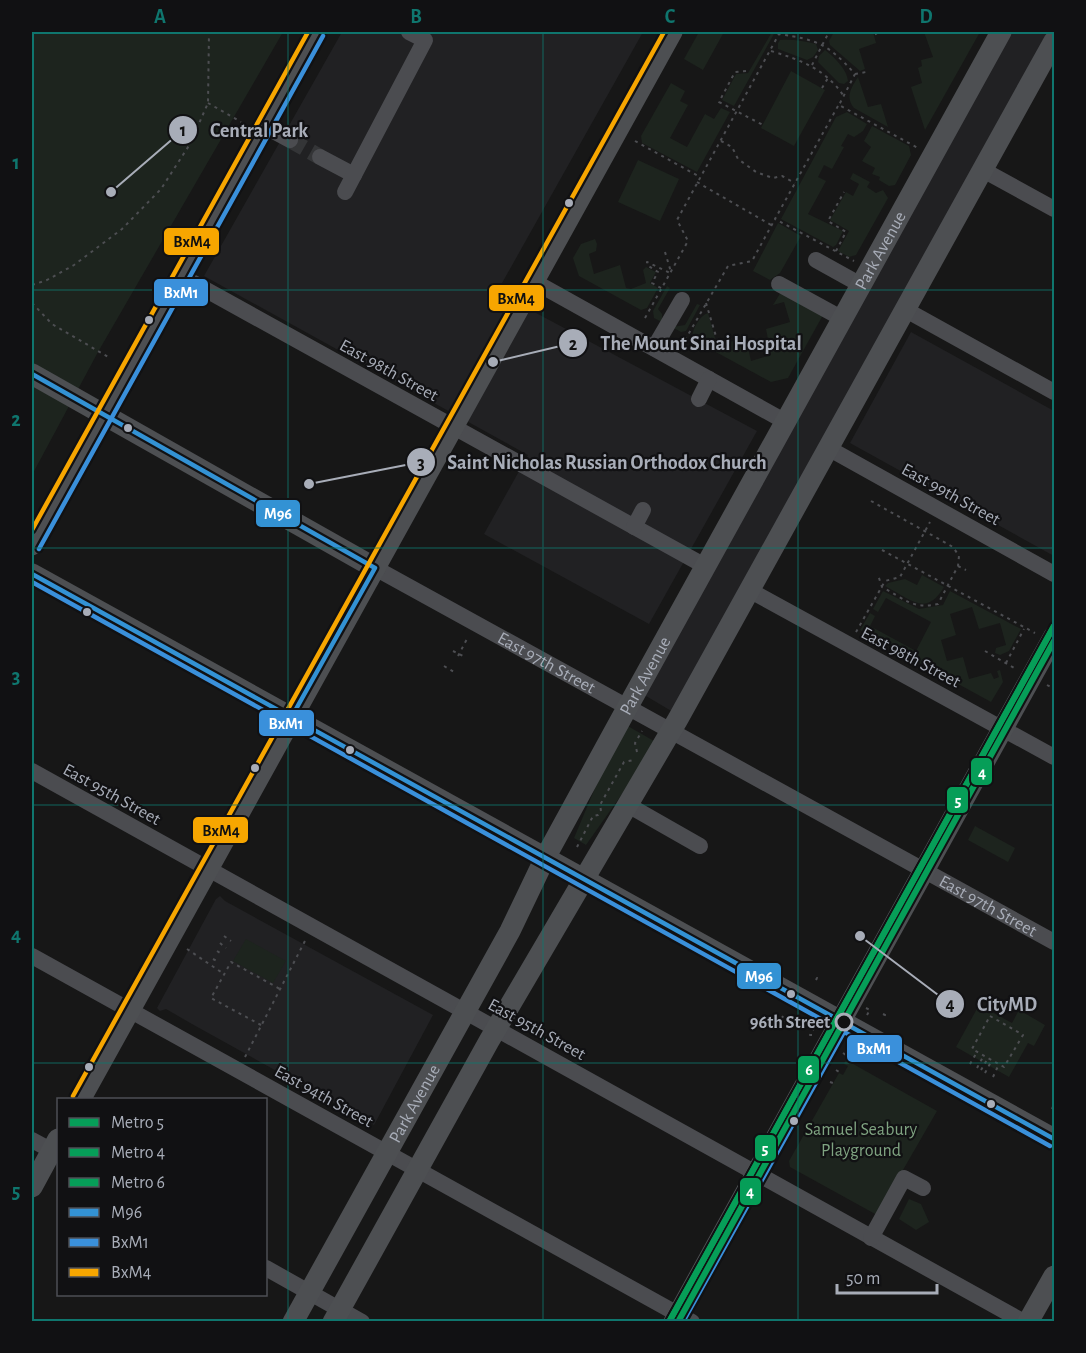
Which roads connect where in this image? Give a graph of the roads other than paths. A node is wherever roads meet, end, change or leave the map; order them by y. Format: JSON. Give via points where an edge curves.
{"nodes":[{"id":1,"x":316,"y":32,"type":"edge"},
{"id":2,"x":409,"y":32,"type":"edge"},
{"id":3,"x":672,"y":32,"type":"edge"},
{"id":4,"x":1001,"y":32,"type":"edge"},
{"id":5,"x":1054,"y":40,"type":"edge"},
{"id":6,"x":264,"y":126,"type":"junction"},
{"id":7,"x":290,"y":141,"type":"tunnel mouth"},
{"id":8,"x":320,"y":157,"type":"tunnel mouth"},
{"id":9,"x":983,"y":170,"type":"junction"},
{"id":10,"x":354,"y":175,"type":"junction"},
{"id":11,"x":345,"y":192,"type":"dead end"},
{"id":12,"x":1054,"y":209,"type":"edge"},
{"id":13,"x":816,"y":260,"type":"dead end"},
{"id":14,"x":181,"y":276,"type":"junction"},
{"id":15,"x":533,"y":281,"type":"junction"},
{"id":16,"x":779,"y":284,"type":"dead end"},
{"id":17,"x":861,"y":285,"type":"junction"},
{"id":18,"x":681,"y":300,"type":"dead end"},
{"id":19,"x":906,"y":310,"type":"junction"},
{"id":20,"x":843,"y":319,"type":"junction"},
{"id":21,"x":654,"y":348,"type":"junction"},
{"id":22,"x":32,"y":374,"type":"edge"},
{"id":23,"x":709,"y":379,"type":"junction"},
{"id":24,"x":1054,"y":392,"type":"edge"},
{"id":25,"x":699,"y":399,"type":"dead end"},
{"id":26,"x":104,"y":415,"type":"junction"},
{"id":27,"x":786,"y":422,"type":"junction"},
{"id":28,"x":453,"y":427,"type":"junction"},
{"id":29,"x":828,"y":448,"type":"junction"},
{"id":30,"x":643,"y":510,"type":"dead end"},
{"id":31,"x":634,"y":527,"type":"junction"},
{"id":32,"x":32,"y":545,"type":"edge"},
{"id":33,"x":705,"y":566,"type":"junction"},
{"id":34,"x":375,"y":568,"type":"junction"},
{"id":35,"x":32,"y":574,"type":"edge"},
{"id":36,"x":1054,"y":574,"type":"edge"},
{"id":37,"x":749,"y":590,"type":"junction"},
{"id":38,"x":1045,"y":635,"type":"edge"},
{"id":39,"x":628,"y":707,"type":"junction"},
{"id":40,"x":291,"y":718,"type":"junction"},
{"id":41,"x":1003,"y":729,"type":"junction"},
{"id":42,"x":671,"y":731,"type":"junction"},
{"id":43,"x":1054,"y":757,"type":"edge"},
{"id":44,"x":32,"y":771,"type":"edge"},
{"id":45,"x":628,"y":805,"type":"junction"},
{"id":46,"x":700,"y":846,"type":"dead end"},
{"id":47,"x":545,"y":858,"type":"junction"},
{"id":48,"x":208,"y":869,"type":"junction"},
{"id":49,"x":925,"y":871,"type":"junction"},
{"id":50,"x":584,"y":879,"type":"junction"},
{"id":51,"x":1054,"y":942,"type":"edge"},
{"id":52,"x":32,"y":956,"type":"edge"},
{"id":53,"x":129,"y":1010,"type":"junction"},
{"id":54,"x":465,"y":1011,"type":"junction"},
{"id":55,"x":841,"y":1021,"type":"junction"},
{"id":56,"x":496,"y":1028,"type":"junction"},
{"id":57,"x":81,"y":1098,"type":"edge"},
{"id":58,"x":1054,"y":1139,"type":"edge"},
{"id":59,"x":32,"y":1140,"type":"edge"},
{"id":60,"x":56,"y":1148,"type":"edge"},
{"id":61,"x":387,"y":1153,"type":"junction"},
{"id":62,"x":417,"y":1170,"type":"junction"},
{"id":63,"x":756,"y":1173,"type":"junction"},
{"id":64,"x":32,"y":1187,"type":"edge"},
{"id":65,"x":923,"y":1188,"type":"dead end"},
{"id":66,"x":871,"y":1238,"type":"junction"},
{"id":67,"x":267,"y":1269,"type":"edge"},
{"id":68,"x":1054,"y":1276,"type":"edge"},
{"id":69,"x":309,"y":1292,"type":"junction"},
{"id":70,"x":337,"y":1315,"type":"edge"},
{"id":71,"x":681,"y":1319,"type":"edge"},
{"id":72,"x":293,"y":1322,"type":"edge"},
{"id":73,"x":362,"y":1322,"type":"edge"},
{"id":74,"x":1026,"y":1322,"type":"edge"}],
"edges":[{"from":1,"to":6,"type":"main road"},
{"from":2,"to":10,"type":"street","via":[[425,40]]},
{"from":3,"to":15,"type":"main road"},
{"from":4,"to":17,"type":"main road","name":"Park Avenue"},
{"from":5,"to":9,"type":"main road","name":"Park Avenue"},
{"from":6,"to":7,"type":"street"},
{"from":6,"to":14,"type":"main road"},
{"from":8,"to":10,"type":"street"},
{"from":9,"to":12,"type":"street"},
{"from":9,"to":19,"type":"main road","name":"Park Avenue"},
{"from":10,"to":11,"type":"street"},
{"from":13,"to":17,"type":"street"},
{"from":14,"to":26,"type":"main road"},
{"from":14,"to":28,"type":"street","name":"East 98th Street"},
{"from":15,"to":21,"type":"street"},
{"from":15,"to":28,"type":"main road"},
{"from":16,"to":20,"type":"street"},
{"from":17,"to":20,"type":"main road","name":"Park Avenue"},
{"from":18,"to":21,"type":"street"},
{"from":19,"to":24,"type":"street"},
{"from":19,"to":29,"type":"main road","name":"Park Avenue"},
{"from":20,"to":27,"type":"main road","name":"Park Avenue"},
{"from":21,"to":23,"type":"street"},
{"from":22,"to":26,"type":"main road","name":"East 97th Street"},
{"from":23,"to":25,"type":"street"},
{"from":23,"to":27,"type":"street"},
{"from":26,"to":32,"type":"main road"},
{"from":26,"to":34,"type":"main road","name":"East 97th Street"},
{"from":27,"to":33,"type":"main road","name":"Park Avenue"},
{"from":28,"to":31,"type":"street","name":"East 98th Street"},
{"from":28,"to":34,"type":"main road"},
{"from":29,"to":36,"type":"street","name":"East 99th Street"},
{"from":29,"to":37,"type":"main road","name":"Park Avenue"},
{"from":30,"to":31,"type":"street"},
{"from":31,"to":33,"type":"street","name":"East 98th Street"},
{"from":33,"to":39,"type":"main road","name":"Park Avenue"},
{"from":34,"to":39,"type":"street","name":"East 97th Street"},
{"from":34,"to":40,"type":"main road"},
{"from":35,"to":40,"type":"main road"},
{"from":37,"to":41,"type":"street","name":"East 98th Street"},
{"from":37,"to":42,"type":"main road","name":"Park Avenue"},
{"from":38,"to":41,"type":"main road"},
{"from":39,"to":42,"type":"street","name":"East 97th Street"},
{"from":39,"to":47,"type":"main road","name":"Park Avenue"},
{"from":40,"to":47,"type":"main road"},
{"from":40,"to":48,"type":"main road"},
{"from":41,"to":43,"type":"street","name":"East 98th Street"},
{"from":41,"to":49,"type":"main road"},
{"from":42,"to":45,"type":"main road","name":"Park Avenue"},
{"from":42,"to":49,"type":"street","name":"East 97th Street"},
{"from":44,"to":48,"type":"street","name":"East 95th Street"},
{"from":45,"to":46,"type":"street"},
{"from":45,"to":50,"type":"main road","name":"Park Avenue"},
{"from":47,"to":50,"type":"main road"},
{"from":47,"to":54,"type":"main road","name":"Park Avenue"},
{"from":48,"to":53,"type":"main road"},
{"from":48,"to":54,"type":"street","name":"East 95th Street"},
{"from":49,"to":51,"type":"street","name":"East 97th Street"},
{"from":49,"to":55,"type":"main road"},
{"from":50,"to":55,"type":"main road"},
{"from":50,"to":56,"type":"main road","name":"Park Avenue"},
{"from":52,"to":53,"type":"street","name":"East 94th Street"},
{"from":53,"to":57,"type":"main road"},
{"from":53,"to":61,"type":"street","name":"East 94th Street"},
{"from":54,"to":56,"type":"street","name":"East 95th Street"},
{"from":54,"to":61,"type":"main road","name":"Park Avenue"},
{"from":55,"to":58,"type":"main road"},
{"from":55,"to":63,"type":"main road"},
{"from":56,"to":62,"type":"main road","name":"Park Avenue"},
{"from":56,"to":63,"type":"street","name":"East 95th Street"},
{"from":59,"to":60,"type":"street"},
{"from":60,"to":64,"type":"main road"},
{"from":61,"to":62,"type":"street","name":"East 94th Street"},
{"from":61,"to":69,"type":"main road","name":"Park Avenue"},
{"from":62,"to":70,"type":"main road","name":"Park Avenue"},
{"from":62,"to":71,"type":"street","name":"East 94th Street"},
{"from":63,"to":66,"type":"street","name":"East 95th Street"},
{"from":63,"to":71,"type":"main road"},
{"from":65,"to":66,"type":"street","via":[[904,1178]]},
{"from":66,"to":74,"type":"street","name":"East 95th Street"},
{"from":67,"to":69,"type":"street"},
{"from":68,"to":74,"type":"main road"},
{"from":69,"to":70,"type":"street"},
{"from":69,"to":72,"type":"main road","name":"Park Avenue"},
{"from":70,"to":73,"type":"street"}]}
